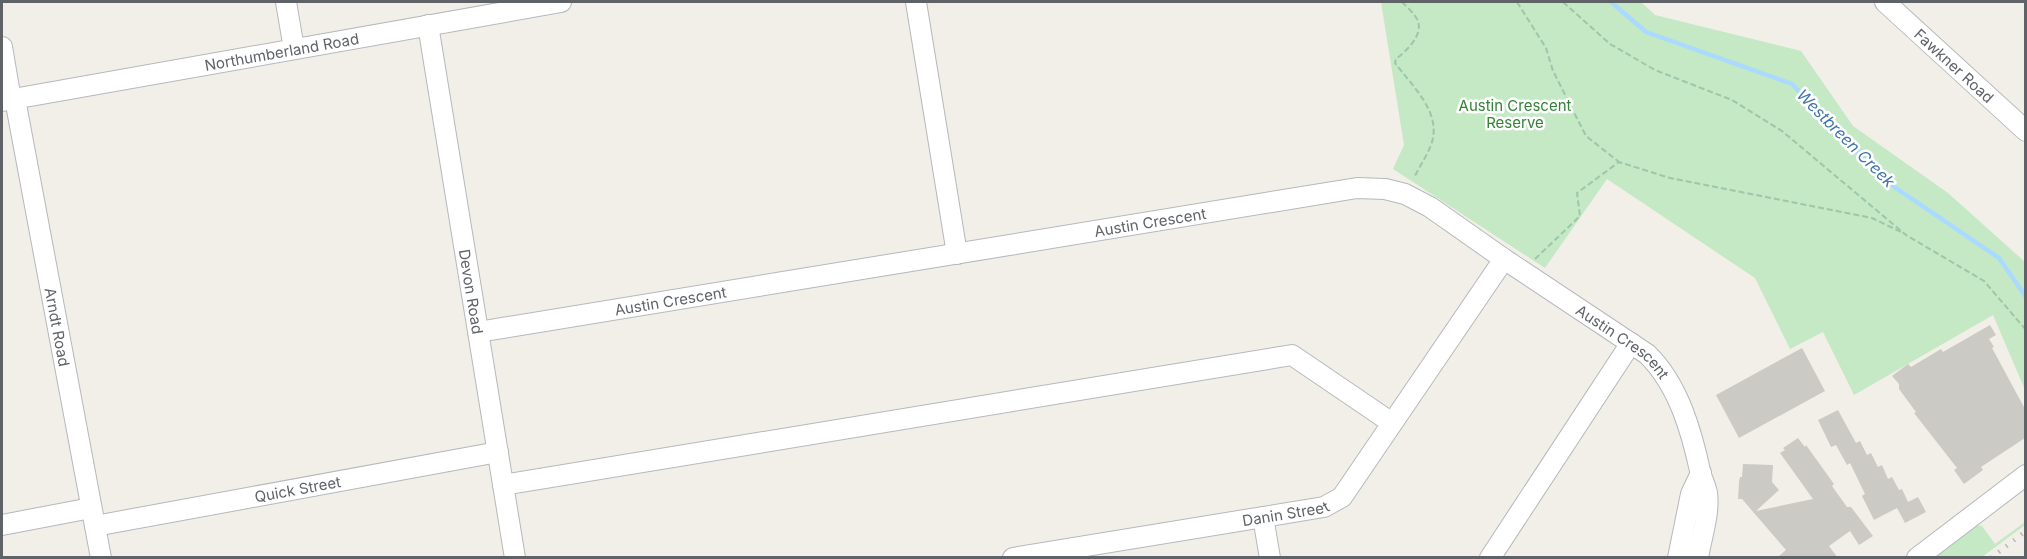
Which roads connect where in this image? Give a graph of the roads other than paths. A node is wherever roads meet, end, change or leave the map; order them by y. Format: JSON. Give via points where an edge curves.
{"nodes":[{"id":1,"x":286,"y":2,"type":"edge"},
{"id":2,"x":561,"y":2,"type":"edge"},
{"id":3,"x":916,"y":2,"type":"edge"},
{"id":4,"x":1885,"y":2,"type":"edge"},
{"id":5,"x":428,"y":25,"type":"junction"},
{"id":6,"x":2,"y":47,"type":"edge"},
{"id":7,"x":294,"y":49,"type":"junction"},
{"id":8,"x":9,"y":100,"type":"edge"},
{"id":9,"x":2025,"y":131,"type":"edge"},
{"id":10,"x":957,"y":254,"type":"junction"},
{"id":11,"x":1504,"y":260,"type":"junction"},
{"id":12,"x":478,"y":332,"type":"junction"},
{"id":13,"x":1631,"y":343,"type":"junction"},
{"id":14,"x":1392,"y":423,"type":"junction"},
{"id":15,"x":498,"y":452,"type":"junction"},
{"id":16,"x":1701,"y":473,"type":"junction"},
{"id":17,"x":2025,"y":475,"type":"edge"},
{"id":18,"x":503,"y":485,"type":"junction"},
{"id":19,"x":93,"y":517,"type":"junction"},
{"id":20,"x":1263,"y":517,"type":"junction"},
{"id":21,"x":2,"y":525,"type":"edge"},
{"id":22,"x":100,"y":558,"type":"edge"},
{"id":23,"x":515,"y":558,"type":"edge"},
{"id":24,"x":1012,"y":558,"type":"edge"},
{"id":25,"x":1270,"y":558,"type":"edge"},
{"id":26,"x":1490,"y":558,"type":"edge"},
{"id":27,"x":1678,"y":558,"type":"edge"},
{"id":28,"x":1698,"y":558,"type":"edge"},
{"id":29,"x":1917,"y":558,"type":"edge"}],
"edges":[{"from":1,"to":7,"type":"street"},
{"from":2,"to":5,"type":"street","name":"Northumberland Road"},
{"from":3,"to":10,"type":"street"},
{"from":4,"to":9,"type":"street","name":"Fawkner Road"},
{"from":5,"to":7,"type":"street","name":"Northumberland Road"},
{"from":5,"to":12,"type":"street","name":"Devon Road"},
{"from":6,"to":8,"type":"street","name":"Arndt Road"},
{"from":7,"to":8,"type":"street","name":"Northumberland Road"},
{"from":8,"to":19,"type":"street","name":"Arndt Road"},
{"from":10,"to":11,"type":"street","name":"Austin Crescent","via":[[1357,188],[1405,194],[1430,207]]},
{"from":10,"to":12,"type":"street","name":"Austin Crescent"},
{"from":11,"to":13,"type":"street","name":"Austin Crescent"},
{"from":11,"to":14,"type":"street","name":"Danin Street"},
{"from":12,"to":15,"type":"street","name":"Devon Road"},
{"from":13,"to":16,"type":"street","name":"Austin Crescent","via":[[1656,362],[1670,383],[1694,443]]},
{"from":13,"to":26,"type":"street"},
{"from":14,"to":18,"type":"street","via":[[1292,355]]},
{"from":14,"to":20,"type":"street","name":"Danin Street","via":[[1342,497],[1324,507]]},
{"from":15,"to":18,"type":"street","name":"Devon Road"},
{"from":15,"to":19,"type":"street","name":"Quick Street"},
{"from":16,"to":27,"type":"street","via":[[1691,494]]},
{"from":16,"to":28,"type":"street","name":"Austin Crescent","via":[[1707,494]]},
{"from":17,"to":29,"type":"street"},
{"from":18,"to":23,"type":"street","name":"Devon Road"},
{"from":19,"to":21,"type":"street","name":"Quick Street"},
{"from":19,"to":22,"type":"street","name":"Arndt Road"},
{"from":20,"to":24,"type":"street","name":"Danin Street"},
{"from":20,"to":25,"type":"street"}]}
